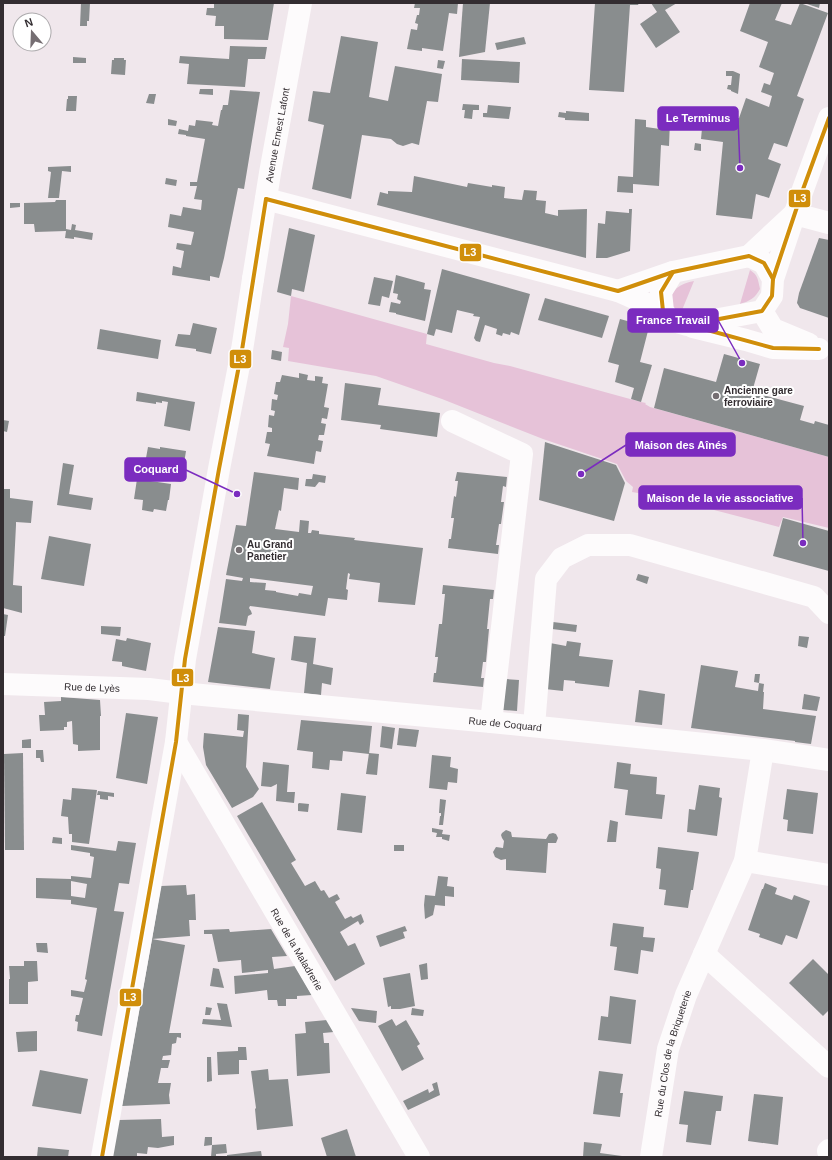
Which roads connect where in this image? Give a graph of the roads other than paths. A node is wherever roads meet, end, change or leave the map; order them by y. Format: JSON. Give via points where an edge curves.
{"nodes":[{"id":1,"x":302,"y":3,"type":"edge"},
{"id":2,"x":829,"y":118,"type":"edge"},
{"id":3,"x":266,"y":199,"type":"junction"},
{"id":4,"x":795,"y":214,"type":"junction"},
{"id":5,"x":829,"y":223,"type":"edge"},
{"id":6,"x":749,"y":256,"type":"junction"},
{"id":7,"x":673,"y":272,"type":"junction"},
{"id":8,"x":774,"y":280,"type":"junction"},
{"id":9,"x":618,"y":291,"type":"junction"},
{"id":10,"x":662,"y":311,"type":"junction"},
{"id":11,"x":762,"y":311,"type":"junction"},
{"id":12,"x":687,"y":325,"type":"junction"},
{"id":13,"x":824,"y":350,"type":"edge"},
{"id":14,"x":452,"y":421,"type":"dead end"},
{"id":15,"x":829,"y":613,"type":"edge"},
{"id":16,"x":3,"y":684,"type":"edge"},
{"id":17,"x":181,"y":693,"type":"junction"},
{"id":18,"x":491,"y":722,"type":"junction"},
{"id":19,"x":534,"y":726,"type":"junction"},
{"id":20,"x":176,"y":742,"type":"junction"},
{"id":21,"x":763,"y":750,"type":"junction"},
{"id":22,"x":829,"y":760,"type":"edge"},
{"id":23,"x":745,"y":861,"type":"junction"},
{"id":24,"x":829,"y":875,"type":"edge"},
{"id":25,"x":704,"y":954,"type":"junction"},
{"id":26,"x":829,"y":1067,"type":"edge"},
{"id":27,"x":102,"y":1157,"type":"edge"},
{"id":28,"x":419,"y":1157,"type":"edge"},
{"id":29,"x":651,"y":1157,"type":"edge"}],
"edges":[{"from":1,"to":3,"type":"street","name":"Avenue Ernest Lafont"},
{"from":2,"to":4,"type":"street"},
{"from":3,"to":9,"type":"street"},
{"from":3,"to":17,"type":"street","name":"Avenue Ernest Lafont"},
{"from":4,"to":5,"type":"street"},
{"from":4,"to":6,"type":"street"},
{"from":4,"to":8,"type":"street"},
{"from":6,"to":7,"type":"street"},
{"from":6,"to":8,"type":"street","via":[[764,263]]},
{"from":7,"to":9,"type":"street"},
{"from":7,"to":10,"type":"street","via":[[661,292]]},
{"from":8,"to":11,"type":"street","via":[[772,296]]},
{"from":9,"to":10,"type":"street"},
{"from":10,"to":12,"type":"street","via":[[670,320]]},
{"from":11,"to":12,"type":"street"},
{"from":11,"to":13,"type":"street","via":[[773,329]]},
{"from":12,"to":13,"type":"street","via":[[773,348]]},
{"from":14,"to":18,"type":"street","via":[[522,454]]},
{"from":15,"to":19,"type":"street","via":[[814,597],[630,545],[588,545],[562,558],[546,579]]},
{"from":16,"to":17,"type":"street","name":"Rue de Lyès","via":[[148,689]]},
{"from":17,"to":18,"type":"street","name":"Rue de Coquard"},
{"from":17,"to":20,"type":"street","name":"Avenue Ernest Lafont"},
{"from":18,"to":19,"type":"street","name":"Rue de Coquard"},
{"from":19,"to":21,"type":"street","name":"Rue de Coquard"},
{"from":20,"to":27,"type":"street","name":"Avenue Ernest Lafont"},
{"from":20,"to":28,"type":"street","name":"Rue de la Maladrerie"},
{"from":21,"to":22,"type":"street","name":"Rue de Coquard"},
{"from":21,"to":23,"type":"street","name":"Rue du Clos de la Briqueterie"},
{"from":23,"to":24,"type":"street"},
{"from":23,"to":25,"type":"street","name":"Rue du Clos de la Briqueterie"},
{"from":25,"to":26,"type":"street"},
{"from":25,"to":29,"type":"street","name":"Rue du Clos de la Briqueterie","via":[[686,995],[668,1049]]}]}
